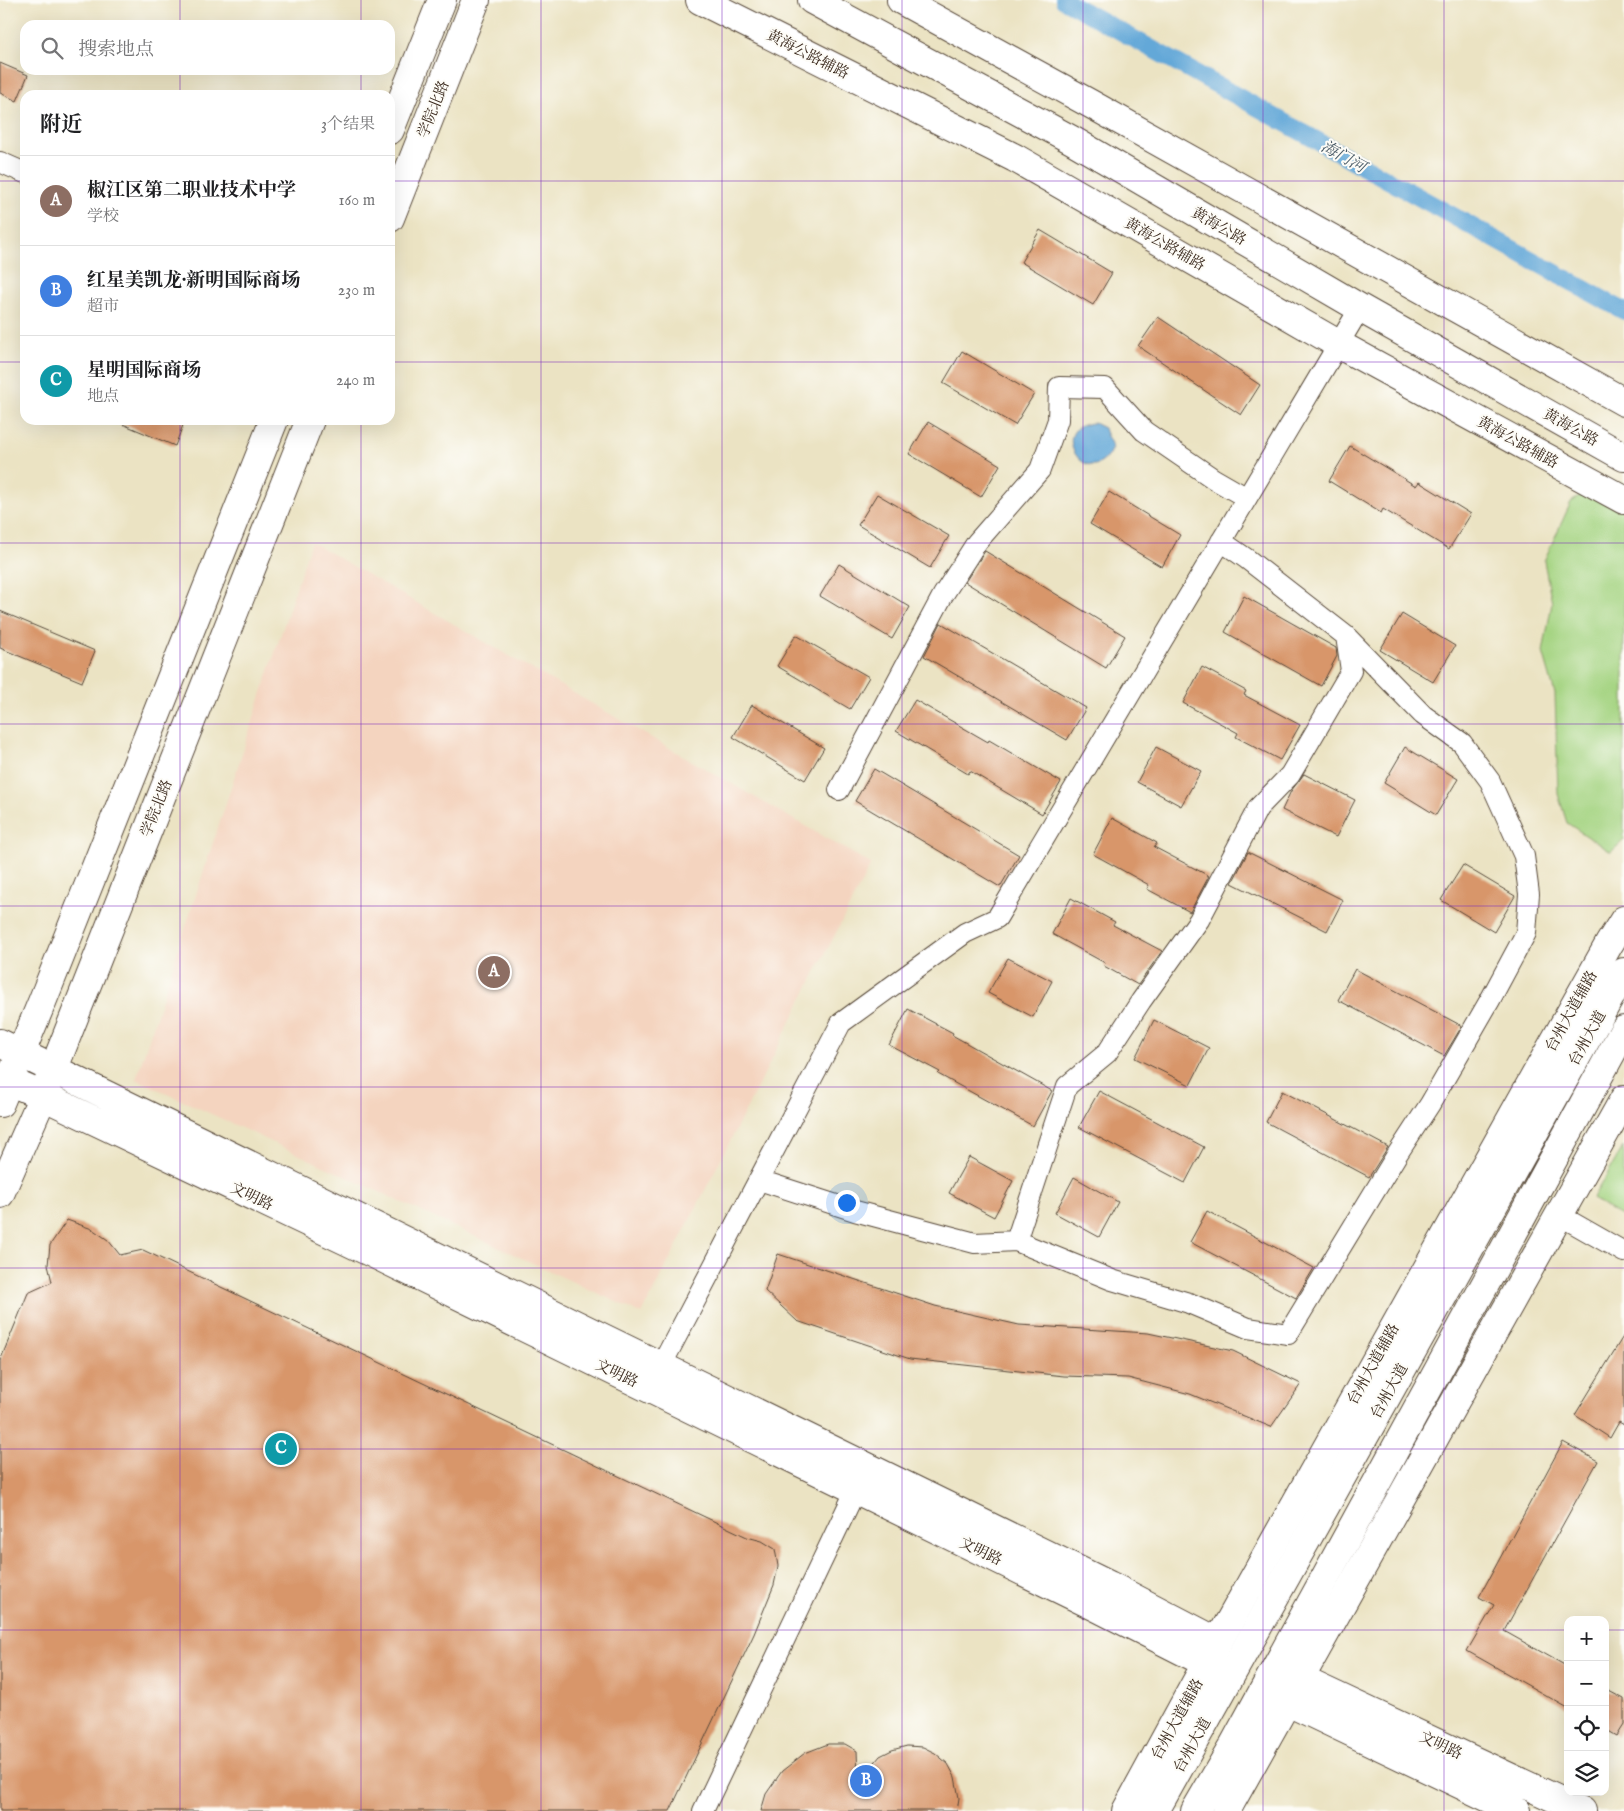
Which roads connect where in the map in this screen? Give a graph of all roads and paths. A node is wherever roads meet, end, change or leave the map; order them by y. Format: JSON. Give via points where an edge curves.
{"nodes":[{"id":1,"x":442,"y":0,"type":"edge"},
{"id":2,"x":476,"y":0,"type":"edge"},
{"id":3,"x":700,"y":0,"type":"edge"},
{"id":4,"x":812,"y":0,"type":"edge"},
{"id":5,"x":901,"y":0,"type":"edge"},
{"id":6,"x":395,"y":118,"type":"edge"},
{"id":7,"x":0,"y":162,"type":"edge"},
{"id":8,"x":20,"y":171,"type":"edge"},
{"id":9,"x":395,"y":205,"type":"edge"},
{"id":10,"x":1360,"y":308,"type":"junction"},
{"id":11,"x":1338,"y":344,"type":"junction"},
{"id":12,"x":1624,"y":402,"type":"edge"},
{"id":13,"x":272,"y":425,"type":"edge"},
{"id":14,"x":308,"y":425,"type":"edge"},
{"id":15,"x":1624,"y":457,"type":"edge"},
{"id":16,"x":1247,"y":498,"type":"junction"},
{"id":17,"x":1624,"y":500,"type":"edge"},
{"id":18,"x":1221,"y":541,"type":"junction"},
{"id":19,"x":1346,"y":636,"type":"junction"},
{"id":20,"x":840,"y":790,"type":"dead end"},
{"id":21,"x":1624,"y":920,"type":"edge"},
{"id":22,"x":1624,"y":972,"type":"edge"},
{"id":23,"x":1624,"y":1030,"type":"edge"},
{"id":24,"x":10,"y":1048,"type":"edge"},
{"id":25,"x":53,"y":1069,"type":"junction"},
{"id":26,"x":3,"y":1087,"type":"edge"},
{"id":27,"x":43,"y":1096,"type":"junction"},
{"id":28,"x":1624,"y":1099,"type":"edge"},
{"id":29,"x":759,"y":1180,"type":"junction"},
{"id":30,"x":0,"y":1194,"type":"edge"},
{"id":31,"x":1559,"y":1215,"type":"junction"},
{"id":32,"x":1016,"y":1241,"type":"junction"},
{"id":33,"x":1624,"y":1252,"type":"edge"},
{"id":34,"x":661,"y":1366,"type":"junction"},
{"id":35,"x":861,"y":1479,"type":"junction"},
{"id":36,"x":1218,"y":1660,"type":"junction"},
{"id":37,"x":1294,"y":1690,"type":"junction"},
{"id":38,"x":1365,"y":1709,"type":"junction"},
{"id":39,"x":1352,"y":1733,"type":"junction"},
{"id":40,"x":703,"y":1811,"type":"edge"},
{"id":41,"x":1126,"y":1811,"type":"edge"},
{"id":42,"x":1155,"y":1811,"type":"edge"},
{"id":43,"x":1196,"y":1811,"type":"edge"},
{"id":44,"x":1226,"y":1811,"type":"edge"},
{"id":45,"x":1516,"y":1811,"type":"edge"},
{"id":46,"x":1582,"y":1811,"type":"edge"}],
"edges":[{"from":1,"to":6,"type":"main road"},
{"from":2,"to":9,"type":"main road","name":"学院北路"},
{"from":3,"to":11,"type":"main road","name":"黄海公路辅路","via":[[1015,158]]},
{"from":4,"to":10,"type":"main road","name":"黄海公路","via":[[1072,140]]},
{"from":5,"to":12,"type":"main road"},
{"from":7,"to":8,"type":"street"},
{"from":10,"to":11,"type":"street"},
{"from":10,"to":15,"type":"main road","name":"黄海公路"},
{"from":11,"to":16,"type":"street"},
{"from":11,"to":17,"type":"main road","name":"黄海公路辅路"},
{"from":13,"to":24,"type":"main road","via":[[42,1002]]},
{"from":14,"to":25,"type":"main road","name":"学院北路"},
{"from":16,"to":18,"type":"street"},
{"from":16,"to":20,"type":"street","via":[[1214,480],[1144,431],[1105,388],[1059,387],[1058,420],[1040,470],[977,542],[943,595]]},
{"from":18,"to":19,"type":"street"},
{"from":18,"to":29,"type":"street","via":[[997,918],[965,933],[841,1023]]},
{"from":19,"to":32,"type":"street","via":[[1352,671],[1290,775],[1258,808],[1199,920],[1107,1053],[1067,1086]]},
{"from":19,"to":32,"type":"street","via":[[1423,715],[1462,743],[1490,781],[1524,856],[1529,894],[1526,933],[1490,1000],[1288,1334],[1248,1328],[1189,1303],[1112,1280]]},
{"from":21,"to":36,"type":"main road","name":"台州大道辅路"},
{"from":22,"to":36,"type":"main road","name":"台州大道"},
{"from":23,"to":43,"type":"main road","name":"台州大道"},
{"from":24,"to":25,"type":"main road","name":"文明路"},
{"from":24,"to":26,"type":"main road"},
{"from":25,"to":27,"type":"main road","name":"学院北路"},
{"from":25,"to":34,"type":"main road","name":"文明路"},
{"from":26,"to":27,"type":"main road","name":"文明路"},
{"from":27,"to":30,"type":"main road","name":"学院北路"},
{"from":27,"to":35,"type":"main road","name":"文明路","via":[[376,1255]]},
{"from":28,"to":31,"type":"main road"},
{"from":29,"to":32,"type":"street","via":[[856,1212],[975,1243]]},
{"from":29,"to":34,"type":"street"},
{"from":31,"to":33,"type":"street"},
{"from":31,"to":37,"type":"main road"},
{"from":34,"to":35,"type":"main road","name":"文明路"},
{"from":35,"to":36,"type":"main road","name":"文明路","via":[[1104,1597]]},
{"from":35,"to":40,"type":"street"},
{"from":36,"to":41,"type":"main road","name":"台州大道辅路"},
{"from":36,"to":42,"type":"main road","name":"台州大道"},
{"from":37,"to":38,"type":"main road","name":"文明路"},
{"from":37,"to":39,"type":"main road","name":"文明路"},
{"from":37,"to":44,"type":"main road"},
{"from":38,"to":39,"type":"main road","via":[[1354,1709],[1349,1714],[1348,1724]]},
{"from":38,"to":46,"type":"main road","name":"文明路"},
{"from":39,"to":45,"type":"main road","name":"文明路"}]}
